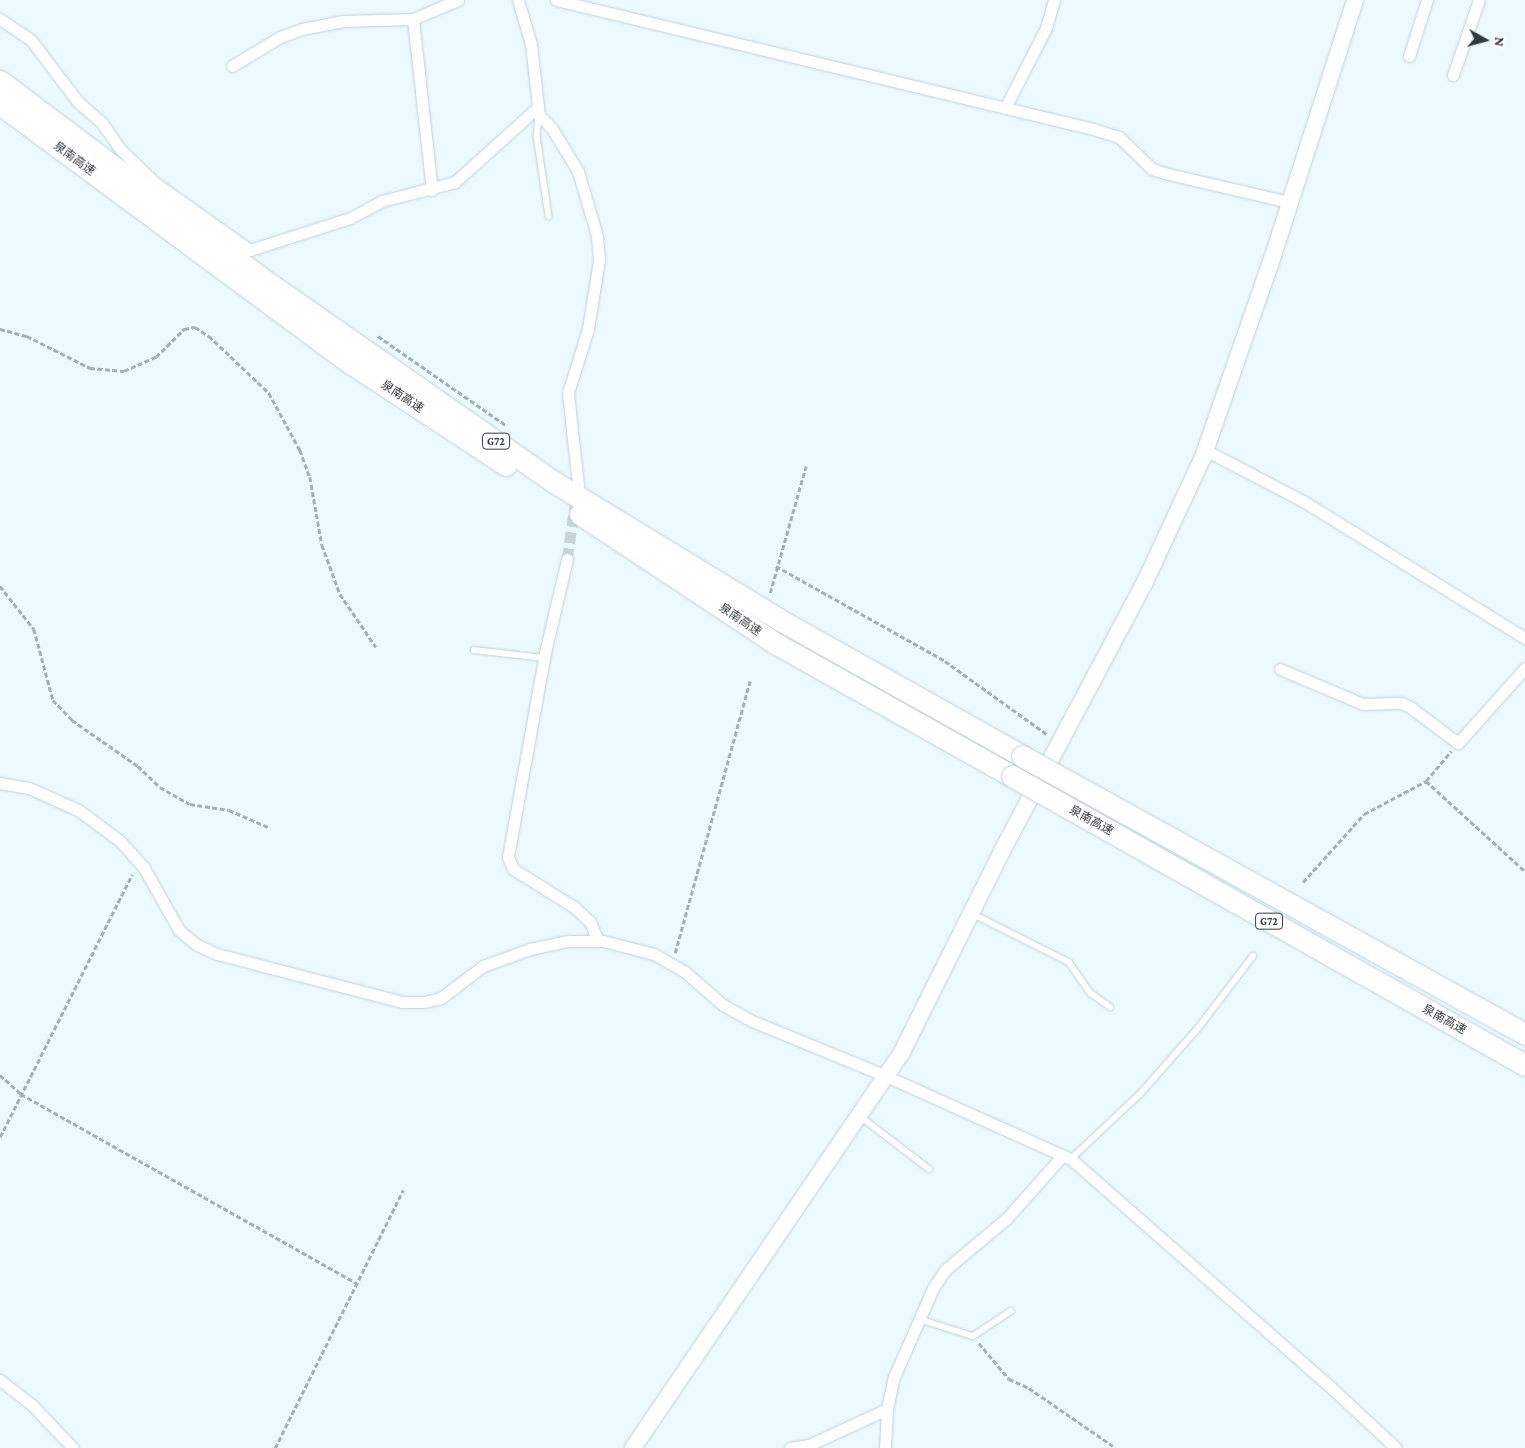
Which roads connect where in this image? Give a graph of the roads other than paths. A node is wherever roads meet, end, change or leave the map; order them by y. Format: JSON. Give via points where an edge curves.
{"nodes":[{"id":1,"x":458,"y":0,"type":"edge"},
{"id":2,"x":518,"y":0,"type":"edge"},
{"id":3,"x":556,"y":0,"type":"edge"},
{"id":4,"x":1054,"y":0,"type":"edge"},
{"id":5,"x":1355,"y":0,"type":"edge"},
{"id":6,"x":1427,"y":0,"type":"edge"},
{"id":7,"x":1479,"y":0,"type":"edge"},
{"id":8,"x":0,"y":19,"type":"edge"},
{"id":9,"x":413,"y":19,"type":"junction"},
{"id":10,"x":1409,"y":56,"type":"dead end"},
{"id":11,"x":232,"y":66,"type":"dead end"},
{"id":12,"x":1453,"y":75,"type":"dead end"},
{"id":13,"x":0,"y":81,"type":"edge"},
{"id":14,"x":0,"y":104,"type":"edge"},
{"id":15,"x":1005,"y":108,"type":"junction"},
{"id":16,"x":538,"y":111,"type":"junction"},
{"id":17,"x":432,"y":190,"type":"junction"},
{"id":18,"x":1290,"y":202,"type":"junction"},
{"id":19,"x":548,"y":216,"type":"dead end"},
{"id":20,"x":1205,"y":450,"type":"junction"},
{"id":21,"x":578,"y":484,"type":"dead end"},
{"id":22,"x":567,"y":559,"type":"tunnel mouth"},
{"id":23,"x":1525,"y":638,"type":"edge"},
{"id":24,"x":474,"y":650,"type":"dead end"},
{"id":25,"x":544,"y":658,"type":"junction"},
{"id":26,"x":1525,"y":668,"type":"edge"},
{"id":27,"x":1280,"y":669,"type":"dead end"},
{"id":28,"x":0,"y":783,"type":"edge"},
{"id":29,"x":971,"y":913,"type":"junction"},
{"id":30,"x":598,"y":941,"type":"junction"},
{"id":31,"x":1253,"y":956,"type":"dead end"},
{"id":32,"x":1110,"y":1007,"type":"dead end"},
{"id":33,"x":1525,"y":1034,"type":"edge"},
{"id":34,"x":1525,"y":1065,"type":"edge"},
{"id":35,"x":886,"y":1076,"type":"junction"},
{"id":36,"x":860,"y":1116,"type":"junction"},
{"id":37,"x":1067,"y":1157,"type":"junction"},
{"id":38,"x":929,"y":1169,"type":"dead end"},
{"id":39,"x":1011,"y":1311,"type":"dead end"},
{"id":40,"x":919,"y":1319,"type":"junction"},
{"id":41,"x":0,"y":1380,"type":"edge"},
{"id":42,"x":887,"y":1409,"type":"junction"},
{"id":43,"x":73,"y":1448,"type":"edge"},
{"id":44,"x":633,"y":1448,"type":"edge"},
{"id":45,"x":790,"y":1448,"type":"edge"},
{"id":46,"x":886,"y":1448,"type":"edge"},
{"id":47,"x":1396,"y":1448,"type":"edge"}],
"edges":[{"from":1,"to":9,"type":"street"},
{"from":2,"to":16,"type":"street","via":[[531,44]]},
{"from":3,"to":15,"type":"street"},
{"from":4,"to":15,"type":"street","via":[[1046,28]]},
{"from":5,"to":18,"type":"street"},
{"from":6,"to":10,"type":"street"},
{"from":7,"to":12,"type":"street"},
{"from":8,"to":17,"type":"street","via":[[31,40],[78,102],[102,123],[121,150],[154,182],[230,239],[250,250],[350,218],[382,202]]},
{"from":9,"to":11,"type":"street","via":[[342,21],[302,29],[280,37]]},
{"from":9,"to":17,"type":"street"},
{"from":13,"to":33,"type":"highway","name":"泉南高速","number":"G72","bridge":true,"via":[[260,277],[554,482],[780,620]]},
{"from":14,"to":34,"type":"highway","name":"泉南高速","number":"G72","bridge":true,"via":[[352,364],[775,643]]},
{"from":15,"to":18,"type":"street","via":[[1119,138],[1152,168],[1164,174]]},
{"from":16,"to":17,"type":"street","via":[[455,182]]},
{"from":16,"to":19,"type":"lane","via":[[537,136]]},
{"from":16,"to":21,"type":"street","via":[[578,171],[597,236],[599,260],[588,329],[568,393]]},
{"from":18,"to":20,"type":"street"},
{"from":20,"to":23,"type":"street","via":[[1303,501]]},
{"from":20,"to":29,"type":"street","via":[[1144,584]]},
{"from":22,"to":25,"type":"street"},
{"from":24,"to":25,"type":"lane"},
{"from":25,"to":30,"type":"street","via":[[508,857],[519,873],[574,907],[590,922]]},
{"from":26,"to":27,"type":"street","via":[[1458,743],[1401,703],[1364,704]]},
{"from":28,"to":30,"type":"street","via":[[29,788],[78,810],[120,841],[138,862],[179,930],[196,945],[217,954],[402,1002],[441,998],[482,966],[530,949],[569,941]]},
{"from":29,"to":32,"type":"lane","via":[[1069,962],[1091,993]]},
{"from":29,"to":35,"type":"street","via":[[902,1052]]},
{"from":30,"to":35,"type":"street","via":[[654,954],[672,964],[723,1005],[752,1022]]},
{"from":31,"to":37,"type":"lane","via":[[1200,1027],[1140,1094]]},
{"from":35,"to":36,"type":"street"},
{"from":35,"to":37,"type":"street"},
{"from":36,"to":38,"type":"lane"},
{"from":36,"to":44,"type":"street"},
{"from":37,"to":40,"type":"street","via":[[1007,1218],[945,1270]]},
{"from":37,"to":47,"type":"street"},
{"from":39,"to":40,"type":"lane","via":[[973,1336]]},
{"from":40,"to":42,"type":"street","via":[[894,1377]]},
{"from":41,"to":43,"type":"street","via":[[32,1405]]},
{"from":42,"to":45,"type":"street","via":[[809,1445]]},
{"from":42,"to":46,"type":"street"}]}
